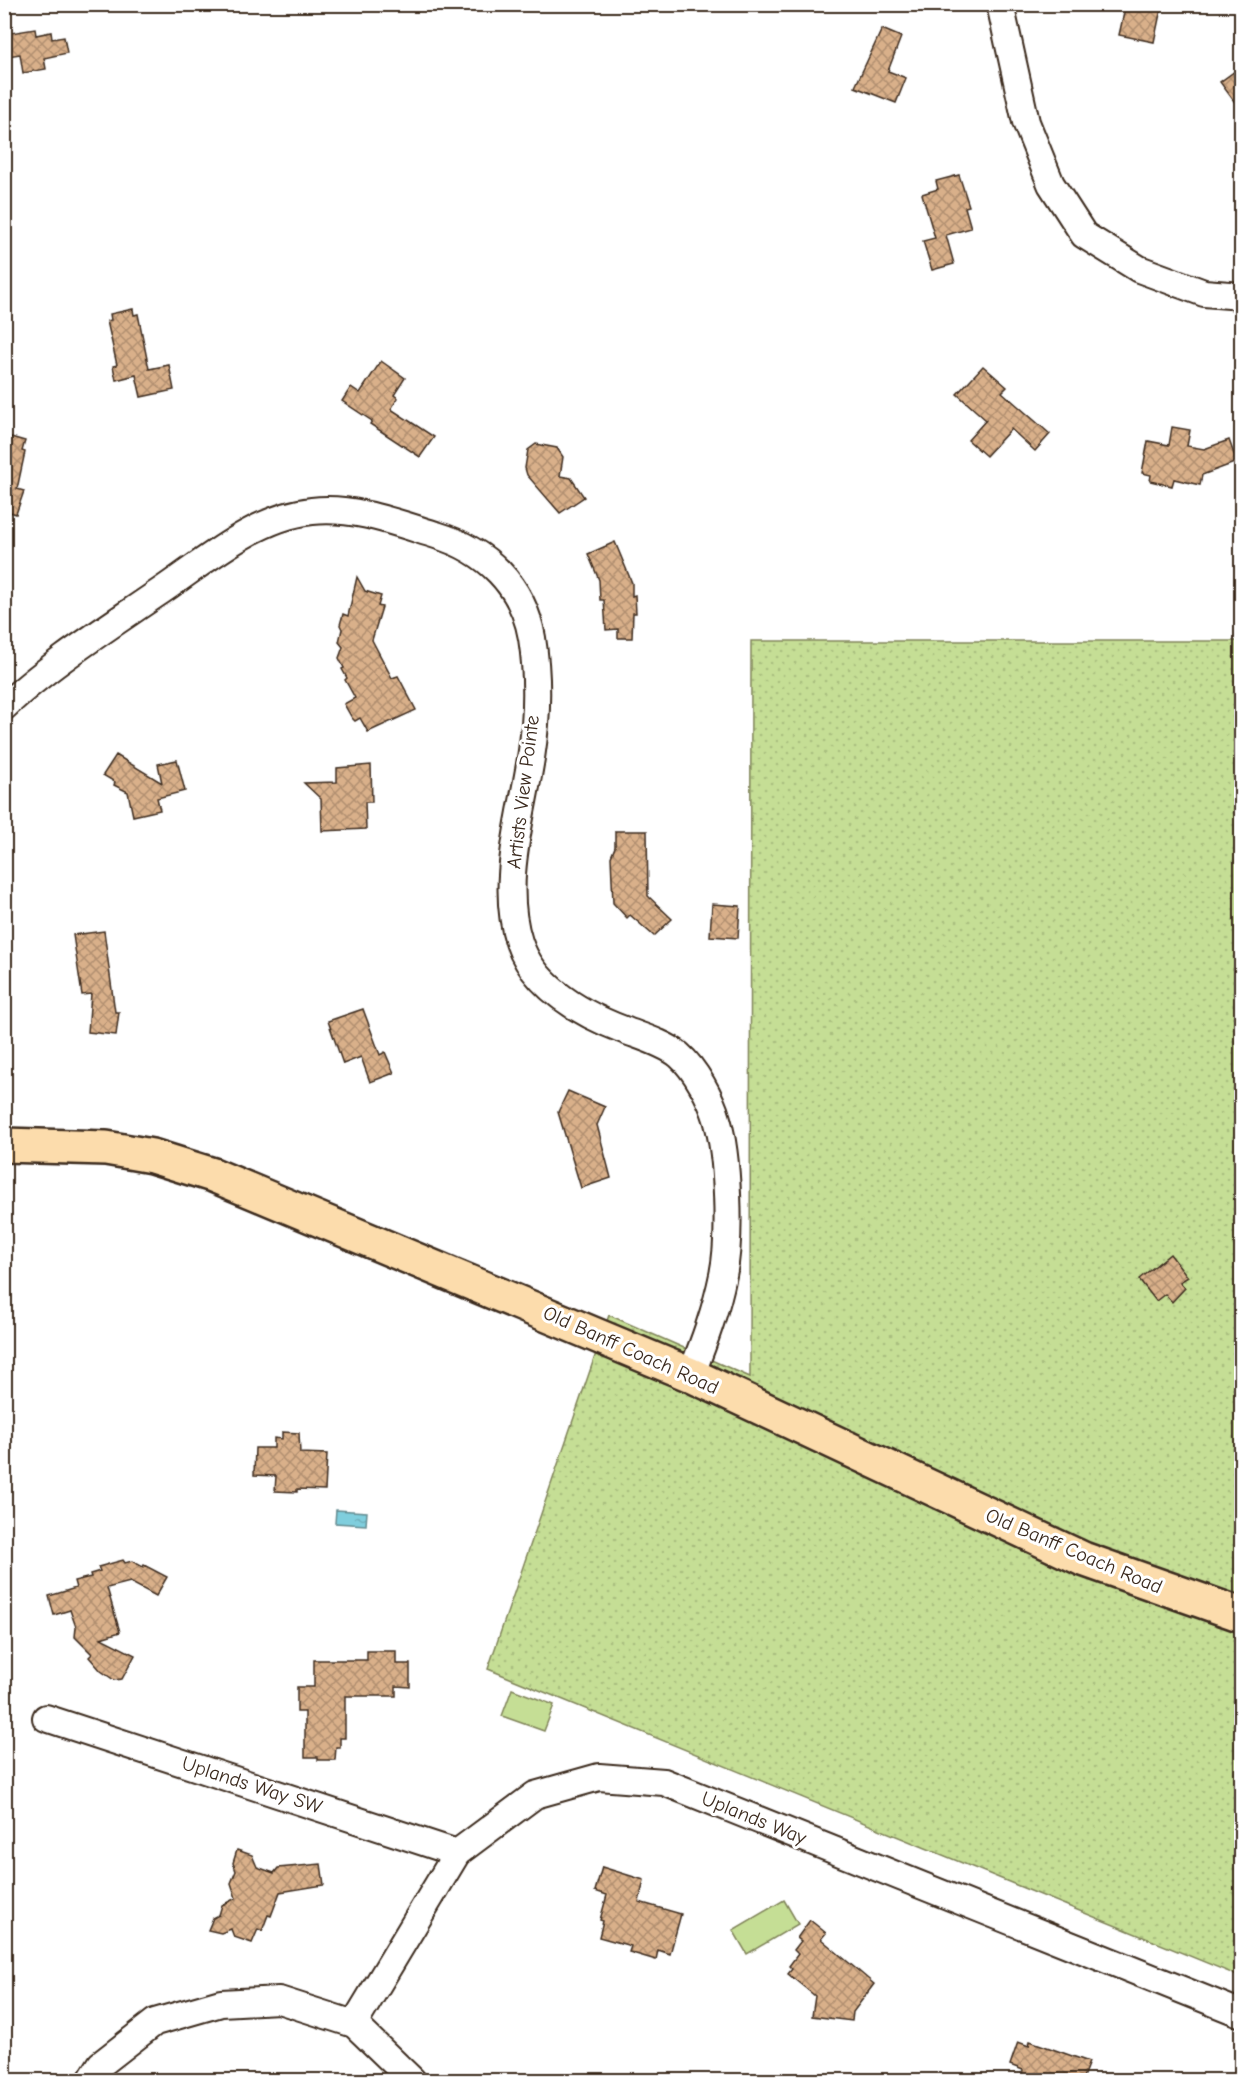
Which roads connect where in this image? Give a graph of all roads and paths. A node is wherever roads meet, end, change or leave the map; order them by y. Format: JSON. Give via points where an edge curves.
{"nodes":[{"id":1,"x":1000,"y":4,"type":"edge"},
{"id":2,"x":1242,"y":296,"type":"edge"},
{"id":3,"x":4,"y":707,"type":"edge"},
{"id":4,"x":4,"y":1145,"type":"edge"},
{"id":5,"x":691,"y":1375,"type":"junction"},
{"id":6,"x":1242,"y":1615,"type":"edge"},
{"id":7,"x":46,"y":1718,"type":"dead end"},
{"id":8,"x":457,"y":1853,"type":"junction"},
{"id":9,"x":1242,"y":2014,"type":"edge"},
{"id":10,"x":354,"y":2024,"type":"junction"},
{"id":11,"x":91,"y":2080,"type":"edge"},
{"id":12,"x":412,"y":2080,"type":"edge"}],
"edges":[{"from":1,"to":2,"type":"street","via":[[1026,122],[1051,184],[1084,235],[1138,269],[1204,293]]},
{"from":3,"to":5,"type":"street","name":"Artists View Pointe","via":[[103,630],[216,554],[284,516],[343,511],[399,524],[452,540],[481,555],[502,574],[526,612],[536,673],[532,753],[511,894],[512,919],[521,948],[536,976],[570,1004],[679,1055],[697,1077],[717,1118],[726,1204],[724,1270],[713,1320]]},
{"from":4,"to":5,"type":"main road","name":"Old Banff Coach Road","via":[[106,1148],[152,1156],[213,1175]]},
{"from":5,"to":6,"type":"main road","name":"Old Banff Coach Road","via":[[1083,1559]]},
{"from":7,"to":8,"type":"street","name":"Uplands Way SW"},
{"from":8,"to":9,"type":"street","name":"Uplands Way","via":[[535,1795],[598,1777],[664,1782]]},
{"from":8,"to":10,"type":"street","name":"Uplands Way"},
{"from":10,"to":11,"type":"street","via":[[279,2000],[221,2003],[155,2022],[101,2064]]},
{"from":10,"to":12,"type":"street"}]}
